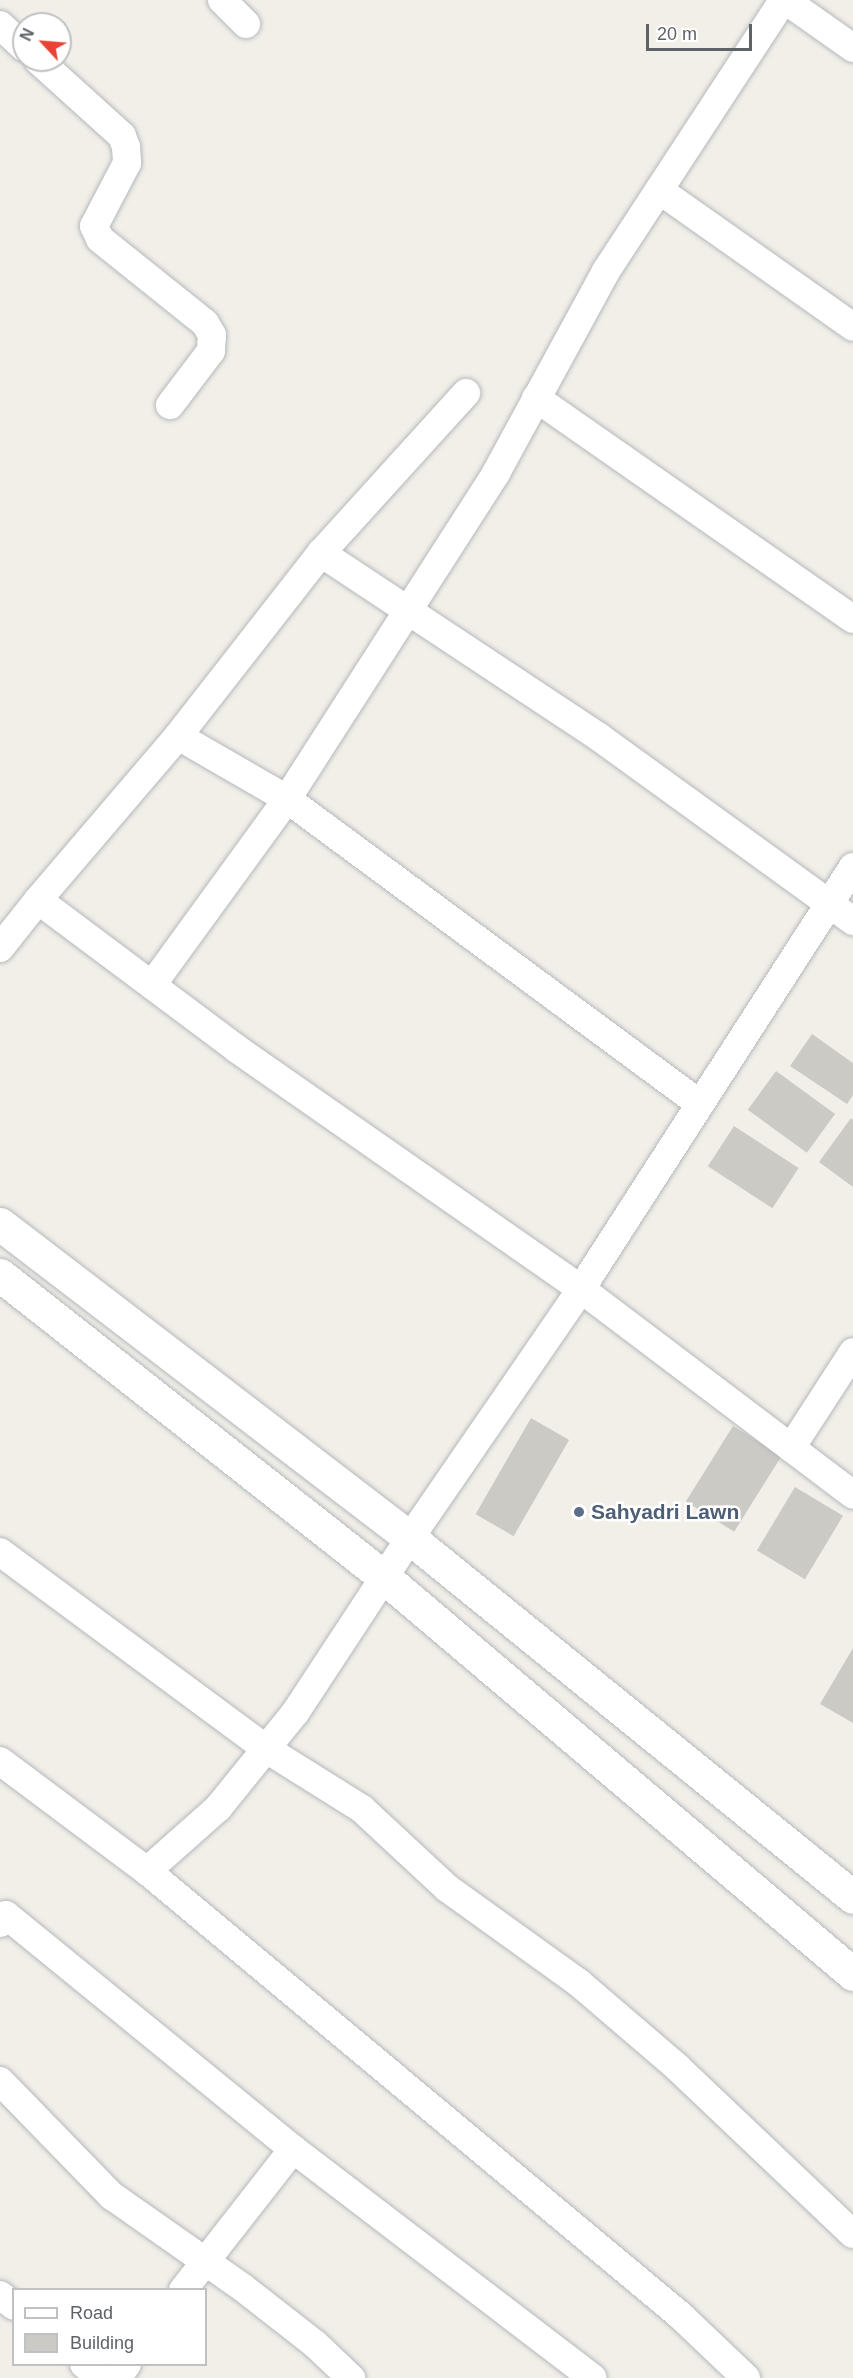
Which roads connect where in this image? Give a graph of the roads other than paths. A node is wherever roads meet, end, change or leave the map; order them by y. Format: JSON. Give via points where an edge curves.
{"nodes":[{"id":1,"x":222,"y":0,"type":"edge"},
{"id":2,"x":784,"y":0,"type":"edge"},
{"id":3,"x":246,"y":24,"type":"dead end"},
{"id":4,"x":0,"y":25,"type":"edge"},
{"id":5,"x":12,"y":36,"type":"edge"},
{"id":6,"x":853,"y":48,"type":"edge"},
{"id":7,"x":51,"y":72,"type":"edge"},
{"id":8,"x":659,"y":189,"type":"junction"},
{"id":9,"x":853,"y":327,"type":"edge"},
{"id":10,"x":466,"y":393,"type":"dead end"},
{"id":11,"x":536,"y":398,"type":"junction"},
{"id":12,"x":170,"y":405,"type":"dead end"},
{"id":13,"x":321,"y":553,"type":"junction"},
{"id":14,"x":407,"y":613,"type":"junction"},
{"id":15,"x":853,"y":619,"type":"edge"},
{"id":16,"x":178,"y":736,"type":"junction"},
{"id":17,"x":287,"y":800,"type":"junction"},
{"id":18,"x":853,"y":867,"type":"edge"},
{"id":19,"x":38,"y":900,"type":"junction"},
{"id":20,"x":829,"y":904,"type":"junction"},
{"id":21,"x":853,"y":921,"type":"edge"},
{"id":22,"x":0,"y":948,"type":"edge"},
{"id":23,"x":152,"y":985,"type":"junction"},
{"id":24,"x":700,"y":1104,"type":"junction"},
{"id":25,"x":0,"y":1224,"type":"edge"},
{"id":26,"x":0,"y":1275,"type":"edge"},
{"id":27,"x":581,"y":1289,"type":"junction"},
{"id":28,"x":853,"y":1352,"type":"edge"},
{"id":29,"x":791,"y":1448,"type":"junction"},
{"id":30,"x":853,"y":1496,"type":"edge"},
{"id":31,"x":410,"y":1538,"type":"junction"},
{"id":32,"x":0,"y":1552,"type":"edge"},
{"id":33,"x":385,"y":1578,"type":"junction"},
{"id":34,"x":268,"y":1750,"type":"junction"},
{"id":35,"x":0,"y":1761,"type":"edge"},
{"id":36,"x":147,"y":1872,"type":"junction"},
{"id":37,"x":853,"y":1897,"type":"edge"},
{"id":38,"x":2,"y":1916,"type":"edge"},
{"id":39,"x":853,"y":1974,"type":"edge"},
{"id":40,"x":0,"y":2081,"type":"edge"},
{"id":41,"x":293,"y":2149,"type":"junction"},
{"id":42,"x":853,"y":2234,"type":"edge"},
{"id":43,"x":203,"y":2262,"type":"junction"},
{"id":44,"x":184,"y":2288,"type":"edge"},
{"id":45,"x":0,"y":2295,"type":"edge"},
{"id":46,"x":12,"y":2304,"type":"edge"},
{"id":47,"x":86,"y":2366,"type":"edge"},
{"id":48,"x":126,"y":2366,"type":"edge"},
{"id":49,"x":100,"y":2378,"type":"edge"},
{"id":50,"x":117,"y":2378,"type":"edge"},
{"id":51,"x":351,"y":2378,"type":"edge"},
{"id":52,"x":592,"y":2378,"type":"edge"},
{"id":53,"x":746,"y":2378,"type":"edge"}],
"edges":[{"from":1,"to":3,"type":"street"},
{"from":2,"to":6,"type":"street"},
{"from":2,"to":8,"type":"street"},
{"from":4,"to":5,"type":"street"},
{"from":7,"to":12,"type":"street","via":[[122,136],[126,147],[127,163],[94,226],[100,239],[205,323],[212,335],[211,351]]},
{"from":8,"to":9,"type":"street"},
{"from":8,"to":11,"type":"street","via":[[606,271]]},
{"from":10,"to":13,"type":"street"},
{"from":11,"to":14,"type":"street","via":[[496,473]]},
{"from":11,"to":15,"type":"street"},
{"from":13,"to":14,"type":"street"},
{"from":13,"to":16,"type":"street"},
{"from":14,"to":17,"type":"street"},
{"from":14,"to":20,"type":"street","via":[[599,737]]},
{"from":16,"to":17,"type":"street"},
{"from":16,"to":19,"type":"street"},
{"from":17,"to":23,"type":"street"},
{"from":17,"to":24,"type":"street"},
{"from":18,"to":20,"type":"street"},
{"from":19,"to":22,"type":"street"},
{"from":19,"to":23,"type":"street"},
{"from":20,"to":21,"type":"street"},
{"from":20,"to":24,"type":"street"},
{"from":23,"to":27,"type":"street"},
{"from":24,"to":27,"type":"street"},
{"from":25,"to":31,"type":"street"},
{"from":26,"to":33,"type":"street"},
{"from":27,"to":29,"type":"street"},
{"from":27,"to":31,"type":"street"},
{"from":28,"to":29,"type":"street"},
{"from":29,"to":30,"type":"street"},
{"from":31,"to":33,"type":"street"},
{"from":31,"to":37,"type":"street"},
{"from":32,"to":34,"type":"street"},
{"from":33,"to":34,"type":"street"},
{"from":33,"to":39,"type":"street"},
{"from":34,"to":36,"type":"street","via":[[218,1808]]},
{"from":34,"to":42,"type":"street","via":[[362,1809],[447,1888],[579,1983],[678,2068]]},
{"from":35,"to":36,"type":"street"},
{"from":36,"to":53,"type":"street","via":[[681,2316]]},
{"from":38,"to":41,"type":"street"},
{"from":40,"to":43,"type":"street","via":[[111,2196]]},
{"from":41,"to":43,"type":"street"},
{"from":41,"to":52,"type":"street"},
{"from":43,"to":44,"type":"street"},
{"from":43,"to":51,"type":"street","via":[[306,2337]]},
{"from":45,"to":46,"type":"street"},
{"from":47,"to":49,"type":"street"},
{"from":48,"to":50,"type":"street"}]}
